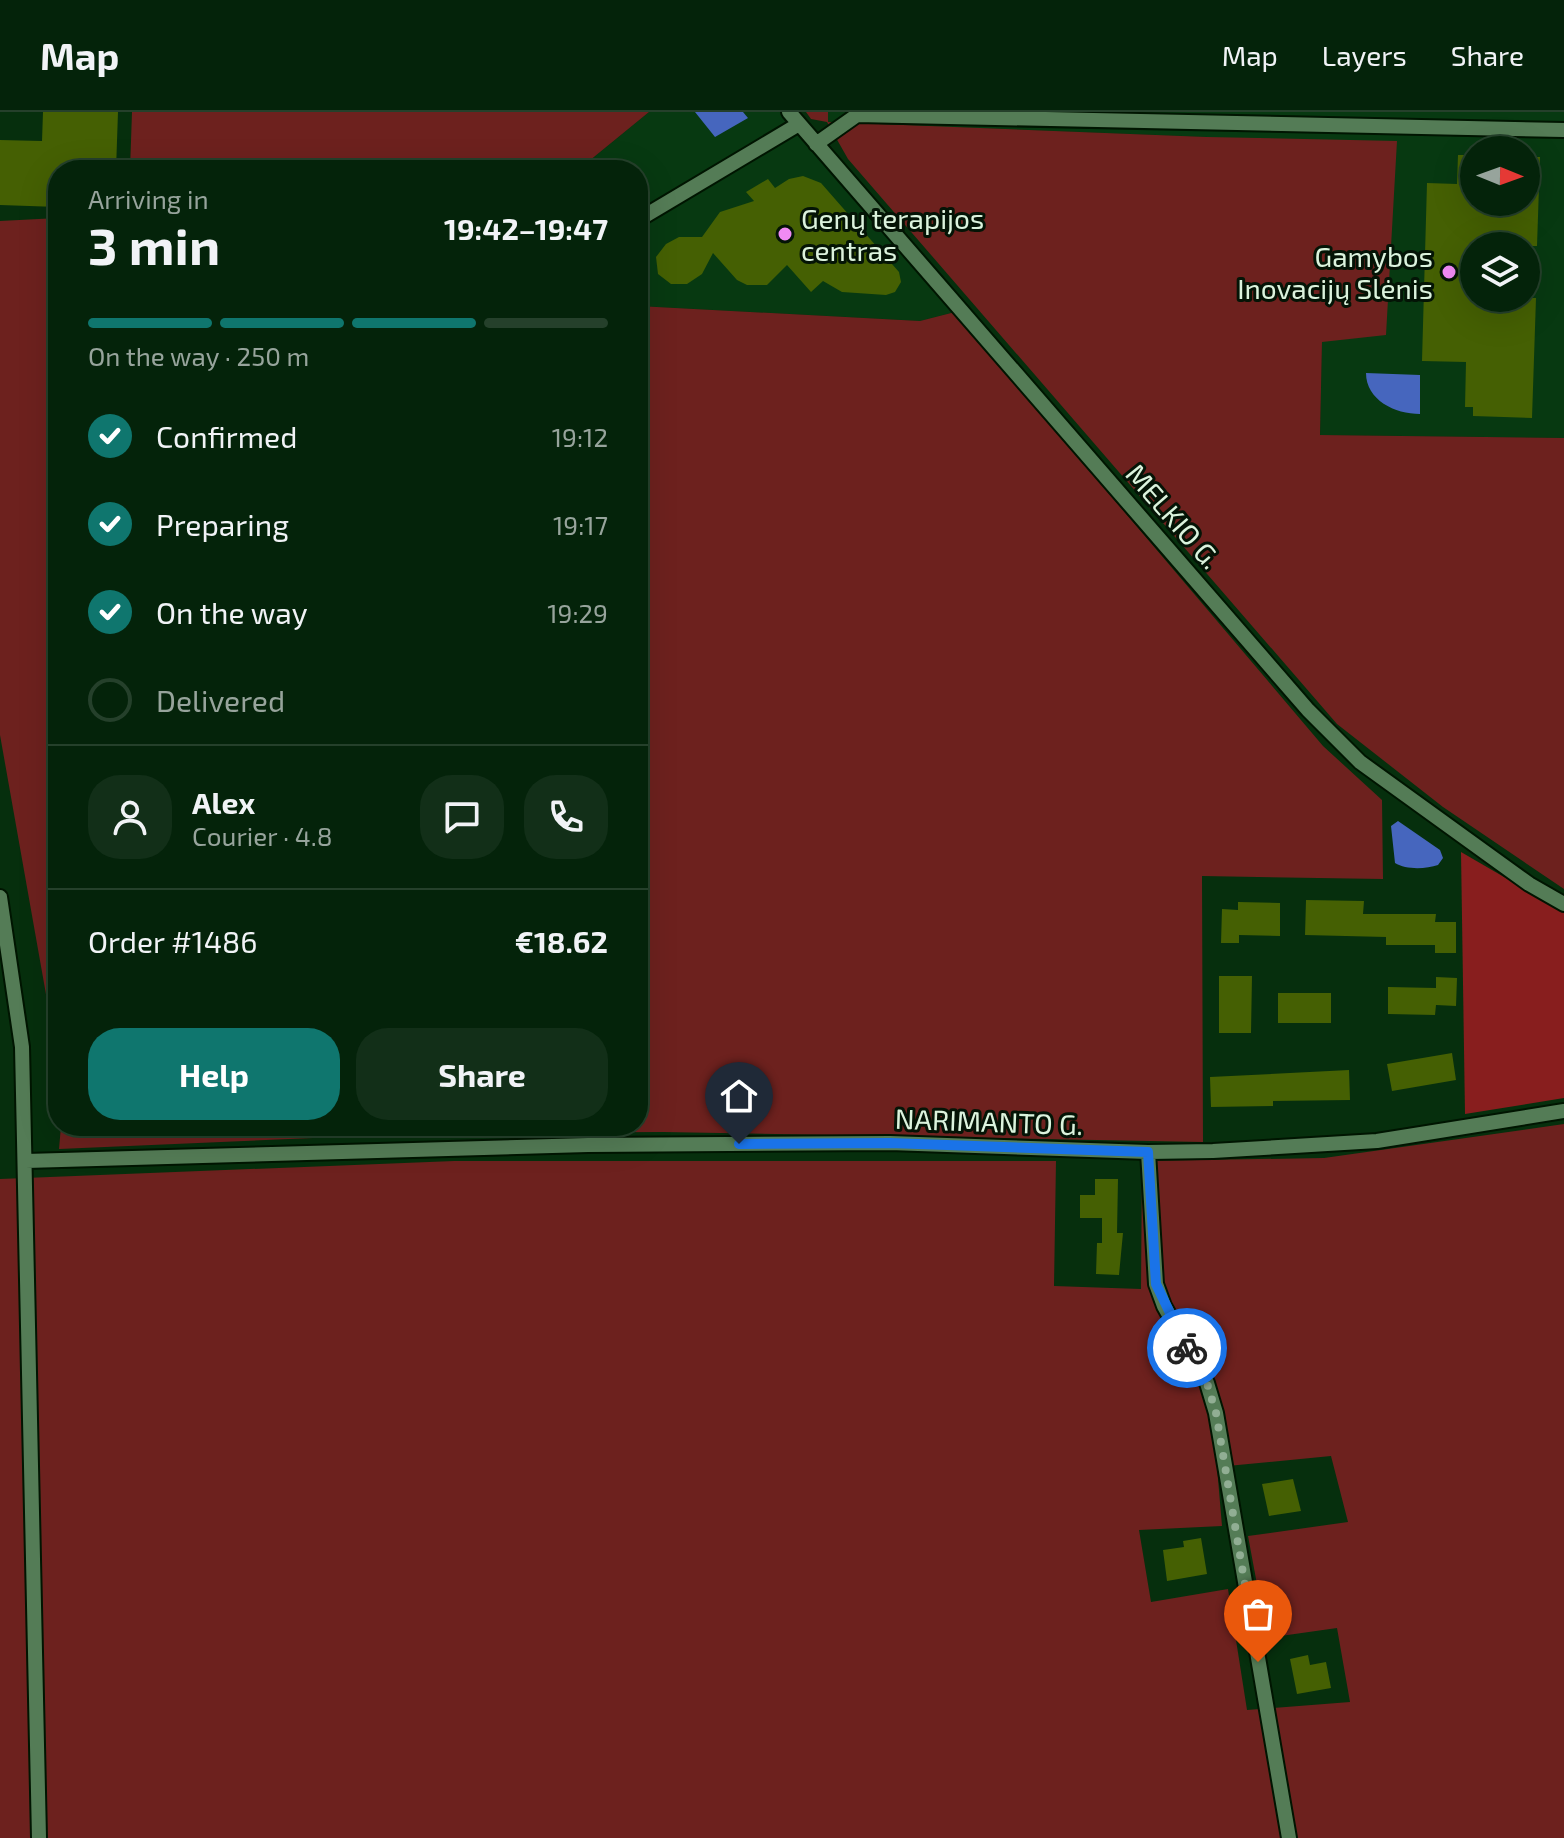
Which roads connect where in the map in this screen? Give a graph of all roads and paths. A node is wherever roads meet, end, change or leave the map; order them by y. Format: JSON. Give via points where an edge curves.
{"nodes":[{"id":1,"x":794,"y":118,"type":"edge"},
{"id":2,"x":1564,"y":130,"type":"edge"},
{"id":3,"x":816,"y":144,"type":"junction"},
{"id":4,"x":648,"y":213,"type":"edge"},
{"id":5,"x":0,"y":897,"type":"edge"},
{"id":6,"x":1564,"y":904,"type":"edge"},
{"id":7,"x":1564,"y":1111,"type":"edge"},
{"id":8,"x":1148,"y":1152,"type":"junction"},
{"id":9,"x":26,"y":1161,"type":"junction"},
{"id":10,"x":39,"y":1838,"type":"edge"},
{"id":11,"x":1289,"y":1838,"type":"edge"}],
"edges":[{"from":1,"to":3,"type":"street","name":"MELKIO G."},
{"from":1,"to":4,"type":"street"},
{"from":2,"to":3,"type":"street","via":[[857,115]]},
{"from":3,"to":6,"type":"street","name":"MELKIO G.","via":[[1360,762]]},
{"from":5,"to":9,"type":"street","via":[[22,1047]]},
{"from":7,"to":8,"type":"street","name":"NARIMANTO G.","via":[[1377,1141]]},
{"from":8,"to":9,"type":"street","name":"NARIMANTO G.","via":[[890,1143],[604,1145]]},
{"from":8,"to":11,"type":"street","via":[[1156,1284],[1207,1383],[1216,1413]]},
{"from":9,"to":10,"type":"street"}]}
